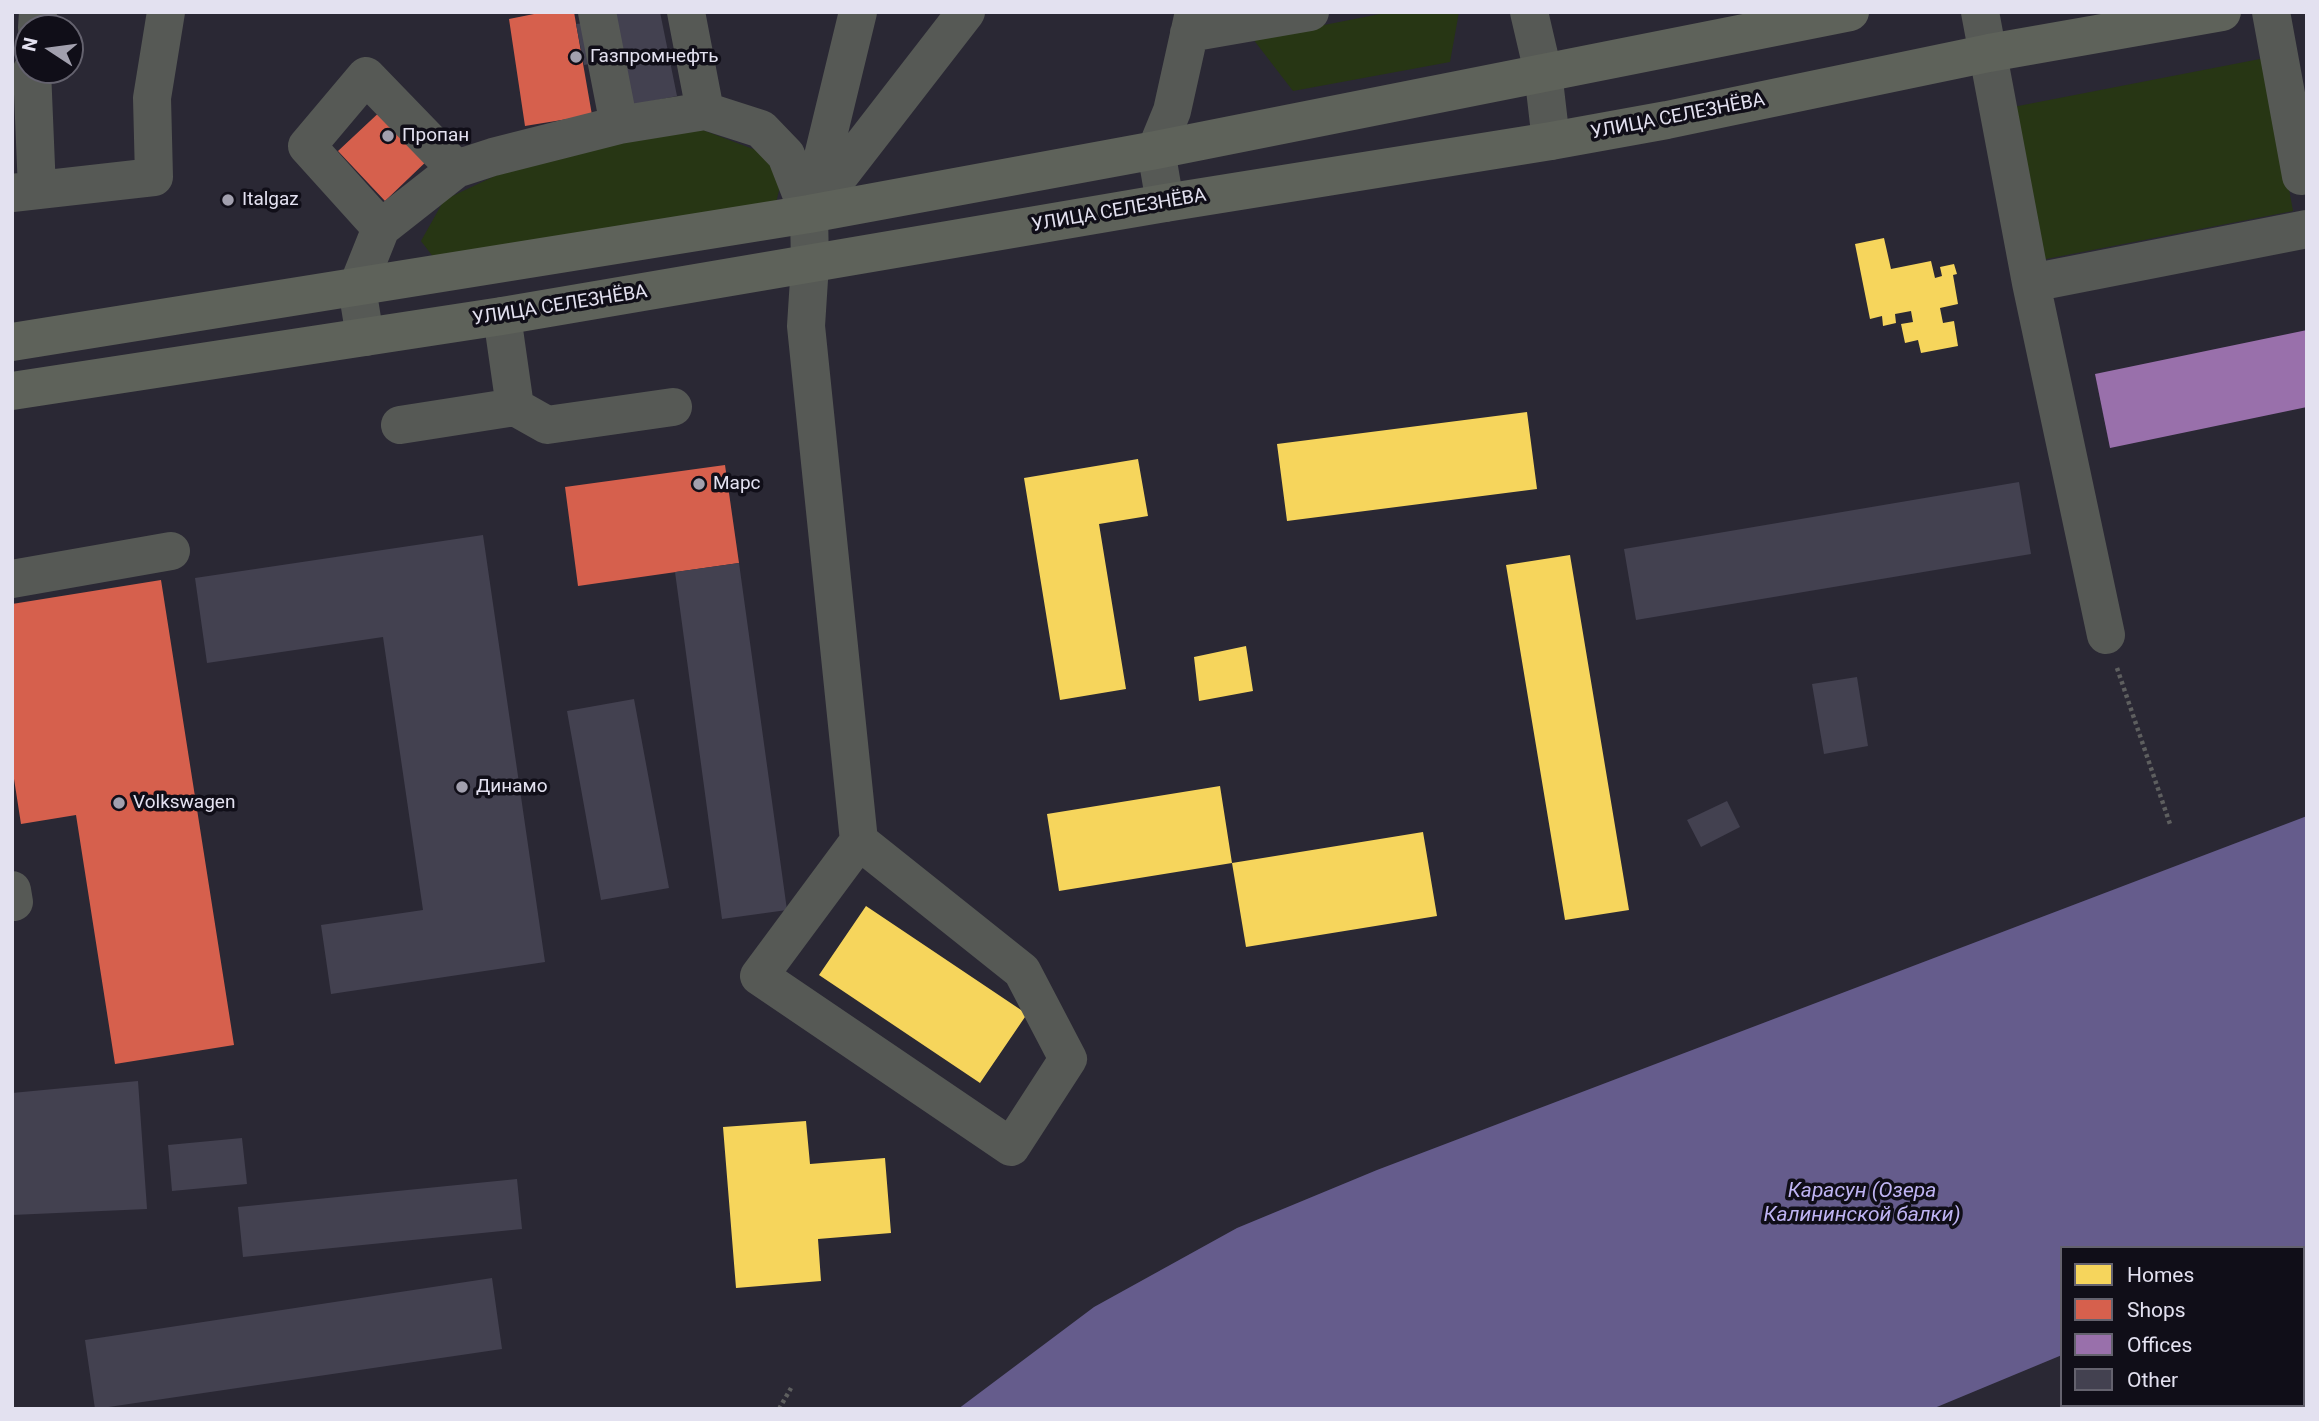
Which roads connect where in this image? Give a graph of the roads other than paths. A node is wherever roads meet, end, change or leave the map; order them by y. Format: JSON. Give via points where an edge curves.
{"nodes":[{"id":1,"x":166,"y":12,"type":"edge"},
{"id":2,"x":597,"y":12,"type":"edge"},
{"id":3,"x":686,"y":12,"type":"edge"},
{"id":4,"x":858,"y":12,"type":"edge"},
{"id":5,"x":966,"y":12,"type":"edge"},
{"id":6,"x":1310,"y":12,"type":"edge"},
{"id":7,"x":1529,"y":12,"type":"edge"},
{"id":8,"x":1850,"y":12,"type":"edge"},
{"id":9,"x":1980,"y":12,"type":"edge"},
{"id":10,"x":2222,"y":12,"type":"edge"},
{"id":11,"x":2271,"y":12,"type":"edge"},
{"id":12,"x":2157,"y":18,"type":"edge"},
{"id":13,"x":1191,"y":23,"type":"edge"},
{"id":14,"x":1989,"y":53,"type":"junction"},
{"id":15,"x":1543,"y":72,"type":"junction"},
{"id":16,"x":31,"y":84,"type":"edge"},
{"id":17,"x":705,"y":111,"type":"junction"},
{"id":18,"x":619,"y":125,"type":"junction"},
{"id":19,"x":1551,"y":141,"type":"junction"},
{"id":20,"x":1157,"y":150,"type":"junction"},
{"id":21,"x":456,"y":169,"type":"junction"},
{"id":22,"x":2305,"y":186,"type":"edge"},
{"id":23,"x":25,"y":191,"type":"edge"},
{"id":24,"x":1165,"y":202,"type":"junction"},
{"id":25,"x":809,"y":214,"type":"junction"},
{"id":26,"x":381,"y":228,"type":"junction"},
{"id":27,"x":2307,"y":229,"type":"edge"},
{"id":28,"x":810,"y":264,"type":"junction"},
{"id":29,"x":2031,"y":282,"type":"junction"},
{"id":30,"x":357,"y":288,"type":"junction"},
{"id":31,"x":502,"y":316,"type":"junction"},
{"id":32,"x":365,"y":337,"type":"junction"},
{"id":33,"x":12,"y":342,"type":"edge"},
{"id":34,"x":12,"y":391,"type":"edge"},
{"id":35,"x":515,"y":407,"type":"junction"},
{"id":36,"x":673,"y":407,"type":"dead end"},
{"id":37,"x":400,"y":425,"type":"dead end"},
{"id":38,"x":171,"y":551,"type":"dead end"},
{"id":39,"x":12,"y":579,"type":"edge"},
{"id":40,"x":2106,"y":635,"type":"road end"},
{"id":41,"x":859,"y":841,"type":"junction"}],
"edges":[{"from":1,"to":23,"type":"lane","via":[[152,98],[154,177]]},
{"from":2,"to":18,"type":"lane"},
{"from":3,"to":17,"type":"lane"},
{"from":4,"to":25,"type":"lane"},
{"from":5,"to":25,"type":"lane"},
{"from":6,"to":13,"type":"lane"},
{"from":7,"to":15,"type":"lane"},
{"from":8,"to":15,"type":"main road"},
{"from":9,"to":14,"type":"lane"},
{"from":10,"to":12,"type":"main road","name":"УЛИЦА СЕЛЕЗНЁВА"},
{"from":11,"to":22,"type":"lane"},
{"from":12,"to":14,"type":"main road","name":"УЛИЦА СЕЛЕЗНЁВА"},
{"from":13,"to":20,"type":"lane","via":[[1172,111]]},
{"from":14,"to":19,"type":"main road","name":"УЛИЦА СЕЛЕЗНЁВА"},
{"from":14,"to":29,"type":"lane"},
{"from":15,"to":19,"type":"lane"},
{"from":15,"to":20,"type":"main road"},
{"from":16,"to":23,"type":"lane"},
{"from":17,"to":18,"type":"lane"},
{"from":17,"to":25,"type":"lane","via":[[761,129],[786,155]]},
{"from":18,"to":21,"type":"lane"},
{"from":19,"to":24,"type":"main road","name":"УЛИЦА СЕЛЕЗНЁВА"},
{"from":20,"to":24,"type":"lane"},
{"from":20,"to":25,"type":"main road"},
{"from":21,"to":26,"type":"lane"},
{"from":21,"to":26,"type":"lane","via":[[366,76],[307,146]]},
{"from":24,"to":28,"type":"main road","name":"УЛИЦА СЕЛЕЗНЁВА"},
{"from":25,"to":28,"type":"lane"},
{"from":25,"to":30,"type":"main road"},
{"from":26,"to":30,"type":"lane"},
{"from":27,"to":29,"type":"lane"},
{"from":28,"to":31,"type":"main road","name":"УЛИЦА СЕЛЕЗНЁВА"},
{"from":28,"to":41,"type":"lane","via":[[806,326]]},
{"from":29,"to":40,"type":"lane"},
{"from":30,"to":32,"type":"lane"},
{"from":30,"to":33,"type":"main road"},
{"from":31,"to":32,"type":"main road","name":"УЛИЦА СЕЛЕЗНЁВА"},
{"from":31,"to":35,"type":"lane"},
{"from":32,"to":34,"type":"main road","name":"УЛИЦА СЕЛЕЗНЁВА"},
{"from":35,"to":36,"type":"lane","via":[[547,425]]},
{"from":35,"to":37,"type":"lane"},
{"from":38,"to":39,"type":"lane"},
{"from":41,"to":41,"type":"lane","via":[[1022,971],[1068,1059],[1011,1147],[759,976]]}]}
